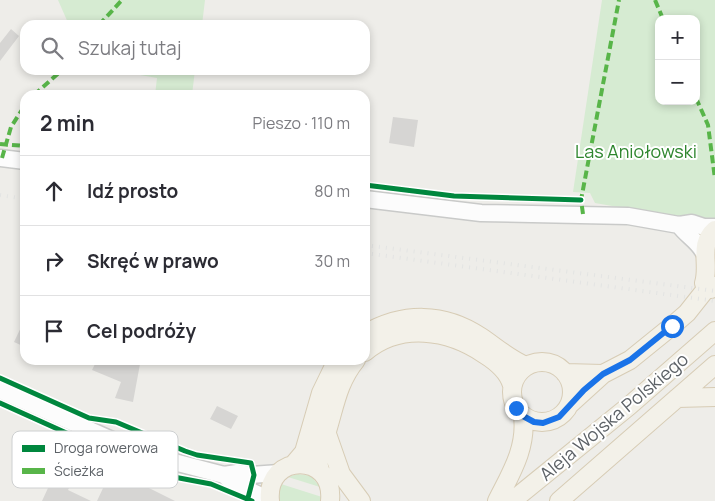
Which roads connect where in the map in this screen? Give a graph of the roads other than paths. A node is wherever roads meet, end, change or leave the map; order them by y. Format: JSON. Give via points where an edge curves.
{"nodes":[{"id":1,"x":0,"y":158,"type":"edge"},
{"id":2,"x":20,"y":160,"type":"edge"},
{"id":3,"x":370,"y":200,"type":"edge"},
{"id":4,"x":679,"y":225,"type":"junction"},
{"id":5,"x":715,"y":228,"type":"edge"},
{"id":6,"x":708,"y":261,"type":"edge"},
{"id":7,"x":710,"y":287,"type":"edge"},
{"id":8,"x":715,"y":331,"type":"edge"},
{"id":9,"x":370,"y":332,"type":"edge"},
{"id":10,"x":370,"y":349,"type":"edge"},
{"id":11,"x":335,"y":365,"type":"edge"},
{"id":12,"x":353,"y":365,"type":"edge"},
{"id":13,"x":715,"y":365,"type":"edge"},
{"id":14,"x":526,"y":366,"type":"junction"},
{"id":15,"x":565,"y":373,"type":"junction"},
{"id":16,"x":603,"y":374,"type":"junction"},
{"id":17,"x":512,"y":385,"type":"junction"},
{"id":18,"x":0,"y":390,"type":"edge"},
{"id":19,"x":715,"y":397,"type":"edge"},
{"id":20,"x":676,"y":398,"type":"junction"},
{"id":21,"x":570,"y":404,"type":"junction"},
{"id":22,"x":523,"y":416,"type":"junction"},
{"id":23,"x":92,"y":431,"type":"edge"},
{"id":24,"x":327,"y":434,"type":"junction"},
{"id":25,"x":178,"y":461,"type":"edge"},
{"id":26,"x":286,"y":469,"type":"junction"},
{"id":27,"x":320,"y":471,"type":"junction"},
{"id":28,"x":224,"y":475,"type":"junction"},
{"id":29,"x":334,"y":498,"type":"edge"},
{"id":30,"x":270,"y":500,"type":"edge"},
{"id":31,"x":361,"y":501,"type":"edge"},
{"id":32,"x":498,"y":501,"type":"edge"},
{"id":33,"x":512,"y":501,"type":"edge"},
{"id":34,"x":559,"y":501,"type":"edge"}],
"edges":[{"from":1,"to":2,"type":"street"},
{"from":3,"to":4,"type":"street","via":[[481,213],[628,216]]},
{"from":4,"to":5,"type":"street"},
{"from":4,"to":6,"type":"street","via":[[698,244]]},
{"from":5,"to":6,"type":"main road","via":[[706,241]]},
{"from":6,"to":7,"type":"main road","via":[[704,283]]},
{"from":7,"to":16,"type":"main road","via":[[672,326],[630,360]]},
{"from":8,"to":33,"type":"main road","name":"Aleja Wojska Polskiego"},
{"from":9,"to":14,"type":"main road","via":[[392,321],[415,317],[447,321],[481,337]]},
{"from":10,"to":17,"type":"main road","via":[[402,334],[437,333],[467,344],[487,356],[510,377]]},
{"from":11,"to":26,"type":"main road","via":[[321,393],[304,452]]},
{"from":12,"to":24,"type":"main road","via":[[338,388]]},
{"from":13,"to":20,"type":"main road","name":"Aleja Wojska Polskiego"},
{"from":14,"to":15,"type":"main road","via":[[551,363]]},
{"from":14,"to":17,"type":"main road"},
{"from":15,"to":16,"type":"main road"},
{"from":15,"to":21,"type":"main road","via":[[572,388]]},
{"from":16,"to":21,"type":"main road"},
{"from":17,"to":22,"type":"main road","via":[[513,400]]},
{"from":18,"to":23,"type":"street"},
{"from":19,"to":20,"type":"main road"},
{"from":20,"to":34,"type":"main road","name":"Aleja Wojska Polskiego"},
{"from":21,"to":22,"type":"main road","via":[[566,412],[551,421],[534,422]]},
{"from":22,"to":32,"type":"main road","via":[[522,448]]},
{"from":24,"to":27,"type":"main road","via":[[319,447]]},
{"from":24,"to":31,"type":"main road","via":[[341,474]]},
{"from":25,"to":28,"type":"street"},
{"from":26,"to":27,"type":"main road","via":[[303,464]]},
{"from":26,"to":28,"type":"street","via":[[250,475]]},
{"from":26,"to":30,"type":"main road","via":[[271,485]]},
{"from":27,"to":29,"type":"main road"},
{"from":28,"to":30,"type":"street","via":[[233,483]]}]}
